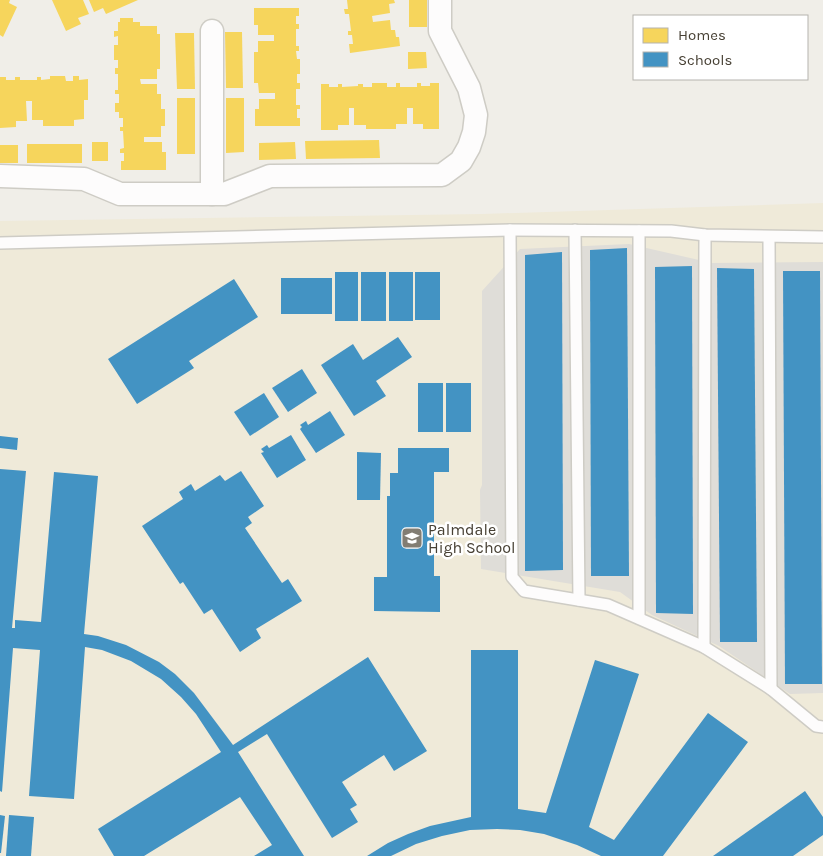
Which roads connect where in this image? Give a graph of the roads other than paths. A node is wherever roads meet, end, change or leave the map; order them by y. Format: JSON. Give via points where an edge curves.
{"nodes":[{"id":1,"x":440,"y":0,"type":"edge"},
{"id":2,"x":212,"y":31,"type":"dead end"},
{"id":3,"x":0,"y":176,"type":"edge"},
{"id":4,"x":212,"y":194,"type":"junction"},
{"id":5,"x":510,"y":230,"type":"junction"},
{"id":6,"x":575,"y":230,"type":"junction"},
{"id":7,"x":639,"y":230,"type":"junction"},
{"id":8,"x":705,"y":236,"type":"junction"},
{"id":9,"x":769,"y":237,"type":"junction"},
{"id":10,"x":823,"y":237,"type":"edge"},
{"id":11,"x":0,"y":243,"type":"edge"},
{"id":12,"x":579,"y":600,"type":"junction"},
{"id":13,"x":639,"y":618,"type":"junction"},
{"id":14,"x":704,"y":647,"type":"junction"},
{"id":15,"x":771,"y":689,"type":"junction"},
{"id":16,"x":823,"y":727,"type":"edge"}],
"edges":[{"from":1,"to":4,"type":"street","via":[[440,31],[475,107],[474,132],[461,161],[442,175],[270,176],[224,194]]},
{"from":2,"to":4,"type":"street"},
{"from":3,"to":4,"type":"street","via":[[84,179],[120,194]]},
{"from":5,"to":6,"type":"lane"},
{"from":5,"to":11,"type":"lane"},
{"from":5,"to":12,"type":"lane","via":[[512,577],[524,591]]},
{"from":6,"to":7,"type":"lane"},
{"from":6,"to":12,"type":"lane"},
{"from":7,"to":8,"type":"lane"},
{"from":7,"to":13,"type":"lane"},
{"from":8,"to":9,"type":"lane"},
{"from":8,"to":14,"type":"lane"},
{"from":9,"to":10,"type":"lane"},
{"from":9,"to":15,"type":"lane"},
{"from":12,"to":13,"type":"lane","via":[[608,605]]},
{"from":13,"to":14,"type":"lane"},
{"from":14,"to":15,"type":"lane"},
{"from":15,"to":16,"type":"lane","via":[[816,726]]}]}
